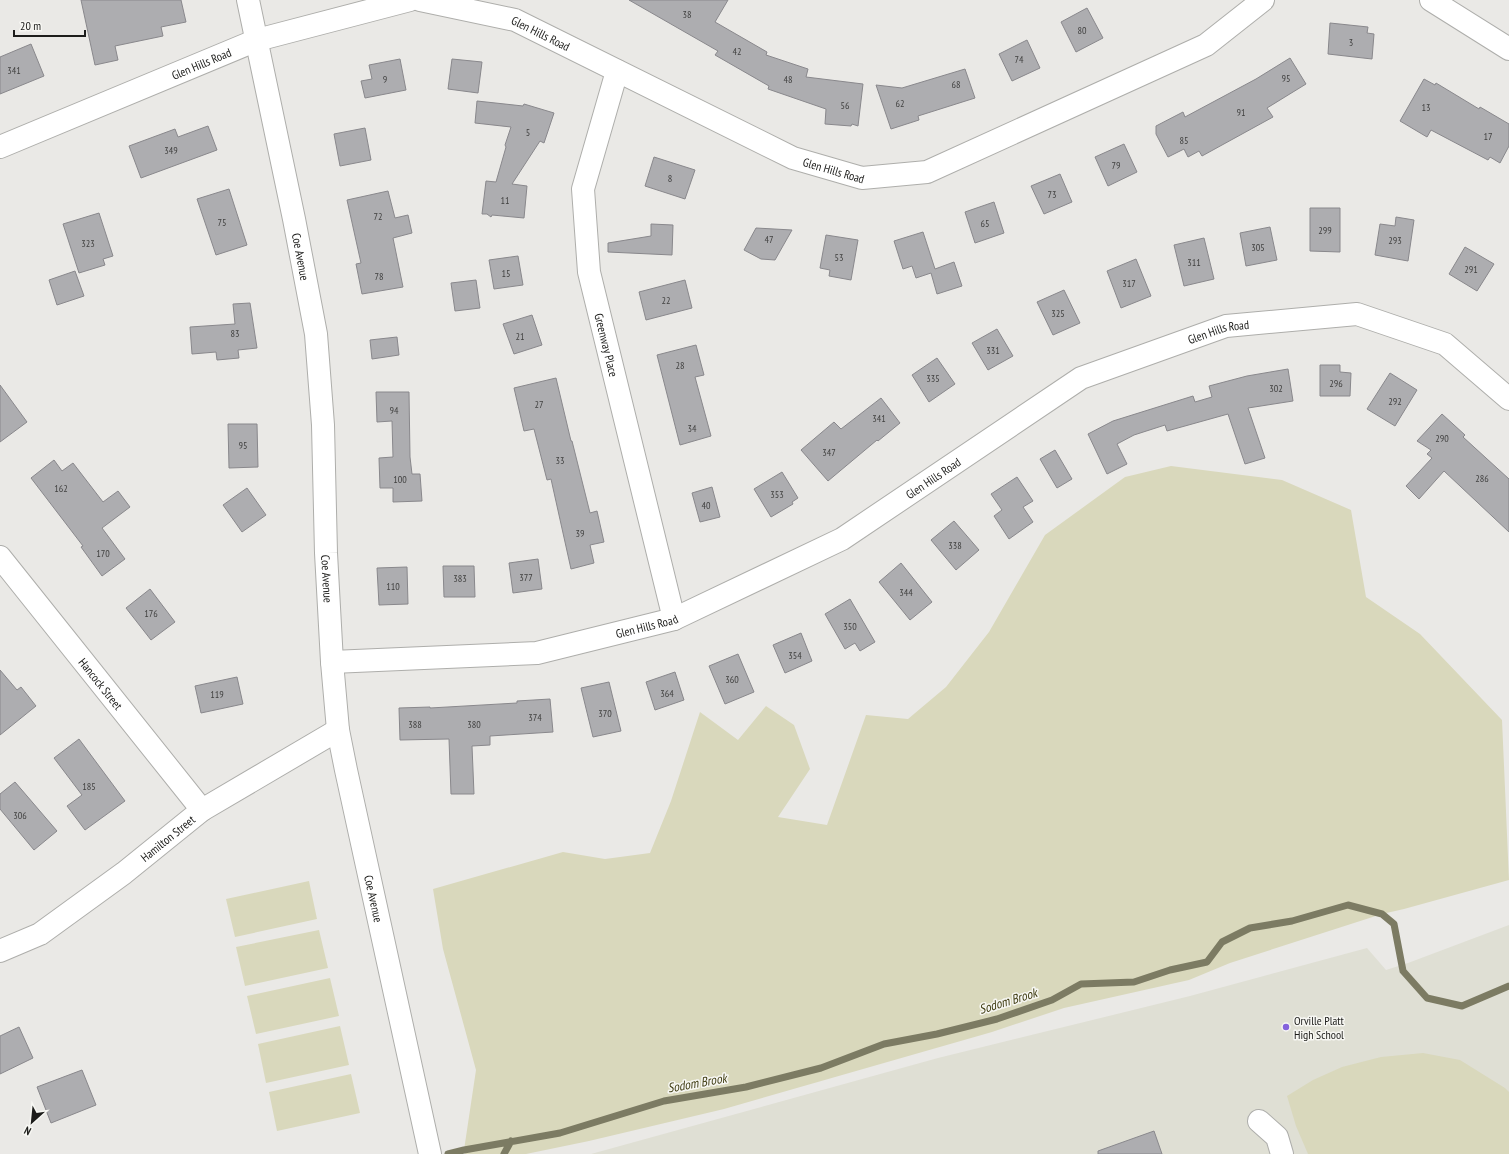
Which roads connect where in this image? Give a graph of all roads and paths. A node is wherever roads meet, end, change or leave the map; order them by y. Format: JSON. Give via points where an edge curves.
{"nodes":[{"id":1,"x":248,"y":0,"type":"edge"},
{"id":2,"x":410,"y":0,"type":"edge"},
{"id":3,"x":420,"y":0,"type":"edge"},
{"id":4,"x":1263,"y":0,"type":"edge"},
{"id":5,"x":1431,"y":0,"type":"edge"},
{"id":6,"x":257,"y":40,"type":"junction"},
{"id":7,"x":1509,"y":49,"type":"edge"},
{"id":8,"x":617,"y":71,"type":"junction"},
{"id":9,"x":0,"y":147,"type":"edge"},
{"id":10,"x":1509,"y":399,"type":"edge"},
{"id":11,"x":0,"y":557,"type":"edge"},
{"id":12,"x":674,"y":619,"type":"junction"},
{"id":13,"x":332,"y":662,"type":"junction"},
{"id":14,"x":338,"y":730,"type":"junction"},
{"id":15,"x":202,"y":810,"type":"junction"},
{"id":16,"x":0,"y":951,"type":"edge"},
{"id":17,"x":1259,"y":1121,"type":"dead end"},
{"id":18,"x":430,"y":1154,"type":"edge"},
{"id":19,"x":1282,"y":1154,"type":"edge"}],
"edges":[{"from":1,"to":6,"type":"street","name":"Coe Avenue"},
{"from":2,"to":6,"type":"street","name":"Glen Hills Road"},
{"from":3,"to":8,"type":"street","name":"Glen Hills Road","via":[[515,20]]},
{"from":4,"to":8,"type":"street","name":"Glen Hills Road","via":[[1206,45],[927,172],[862,178],[793,158]]},
{"from":5,"to":7,"type":"street"},
{"from":6,"to":9,"type":"street","name":"Glen Hills Road"},
{"from":6,"to":13,"type":"street","name":"Coe Avenue","via":[[316,334],[323,425]]},
{"from":8,"to":12,"type":"street","name":"Greenway Place","via":[[583,189],[589,272]]},
{"from":10,"to":12,"type":"street","name":"Glen Hills Road","via":[[1445,344],[1357,314],[1226,326],[1081,378],[842,539]]},
{"from":11,"to":15,"type":"street","name":"Hancock Street"},
{"from":12,"to":13,"type":"street","name":"Glen Hills Road","via":[[537,653]]},
{"from":13,"to":14,"type":"street","name":"Coe Avenue"},
{"from":14,"to":15,"type":"street","name":"Hamilton Street"},
{"from":14,"to":18,"type":"street","name":"Coe Avenue"},
{"from":15,"to":16,"type":"street","name":"Hamilton Street","via":[[124,873],[40,934]]},
{"from":17,"to":19,"type":"street","via":[[1277,1137]]}]}
